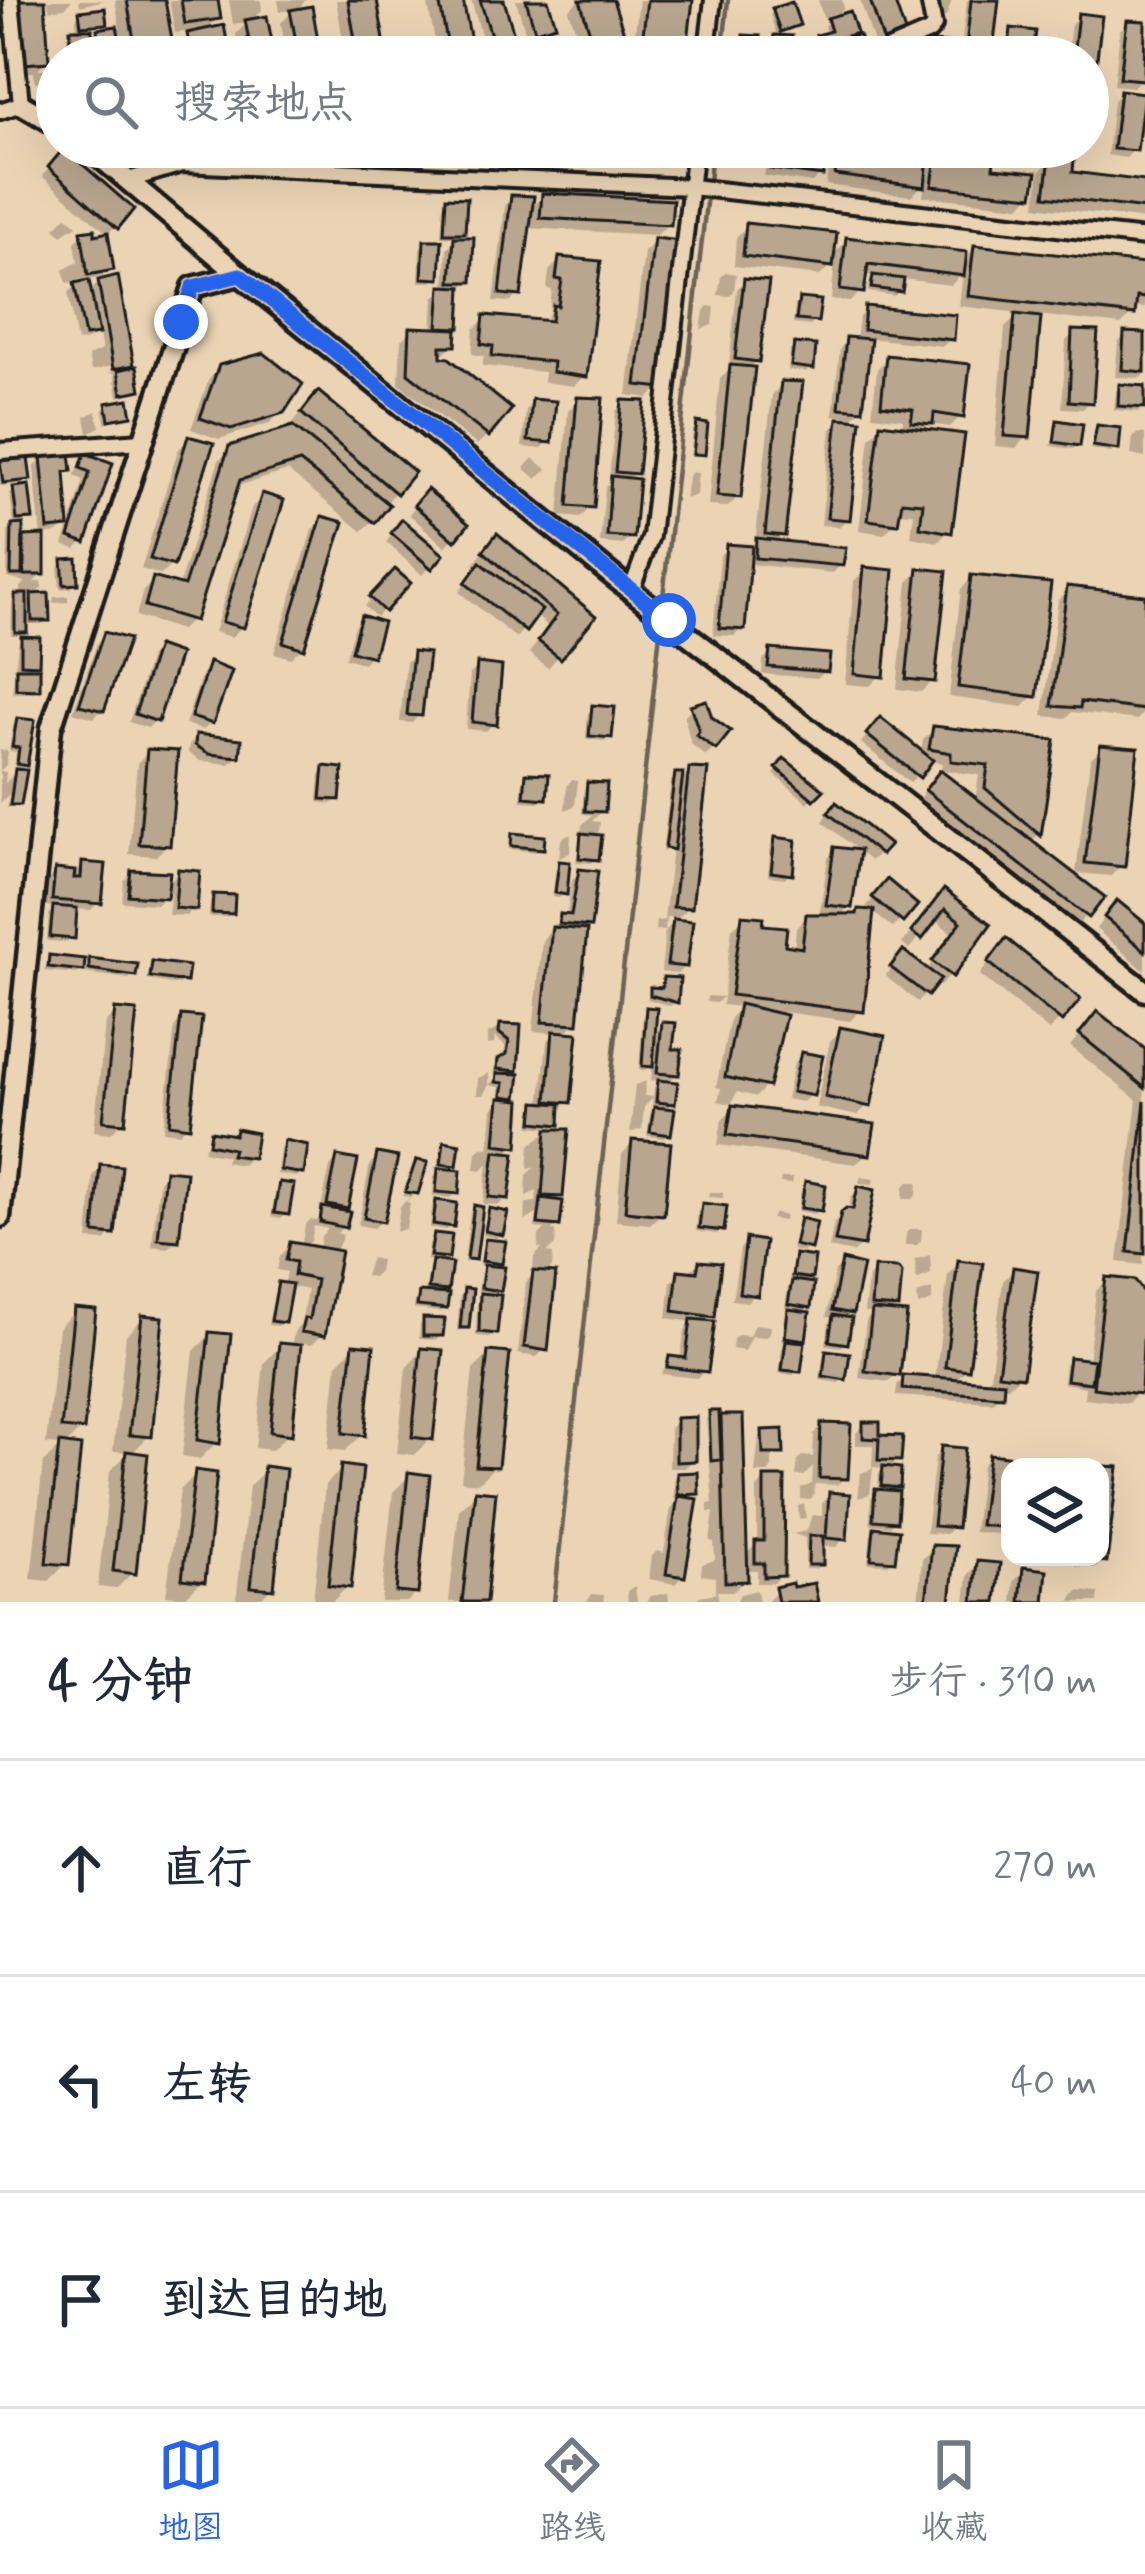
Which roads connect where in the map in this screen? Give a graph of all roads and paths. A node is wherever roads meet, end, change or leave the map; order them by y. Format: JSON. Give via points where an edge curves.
{"nodes":[{"id":1,"x":11,"y":0,"type":"edge"},
{"id":2,"x":712,"y":0,"type":"edge"},
{"id":3,"x":929,"y":0,"type":"edge"},
{"id":4,"x":708,"y":36,"type":"edge"},
{"id":5,"x":920,"y":36,"type":"edge"},
{"id":6,"x":22,"y":104,"type":"junction"},
{"id":7,"x":0,"y":111,"type":"edge"},
{"id":8,"x":36,"y":112,"type":"edge"},
{"id":9,"x":114,"y":168,"type":"edge"},
{"id":10,"x":169,"y":168,"type":"edge"},
{"id":11,"x":268,"y":168,"type":"edge"},
{"id":12,"x":695,"y":168,"type":"edge"},
{"id":13,"x":129,"y":180,"type":"junction"},
{"id":14,"x":695,"y":188,"type":"junction"},
{"id":15,"x":1145,"y":238,"type":"edge"},
{"id":16,"x":240,"y":275,"type":"junction"},
{"id":17,"x":142,"y":441,"type":"junction"},
{"id":18,"x":0,"y":451,"type":"edge"},
{"id":19,"x":632,"y":591,"type":"junction"},
{"id":20,"x":1145,"y":991,"type":"edge"},
{"id":21,"x":0,"y":1216,"type":"edge"}],
"edges":[{"from":1,"to":6,"type":"street"},
{"from":2,"to":4,"type":"street"},
{"from":3,"to":5,"type":"street","via":[[934,26]]},
{"from":6,"to":7,"type":"street"},
{"from":6,"to":8,"type":"street"},
{"from":9,"to":13,"type":"street"},
{"from":10,"to":13,"type":"street"},
{"from":11,"to":14,"type":"street"},
{"from":12,"to":14,"type":"street"},
{"from":13,"to":16,"type":"street"},
{"from":14,"to":15,"type":"street"},
{"from":14,"to":19,"type":"street","via":[[651,536]]},
{"from":16,"to":17,"type":"street","via":[[193,287]]},
{"from":16,"to":19,"type":"street"},
{"from":17,"to":18,"type":"street"},
{"from":17,"to":21,"type":"street","via":[[51,728]]},
{"from":19,"to":20,"type":"street"}]}
